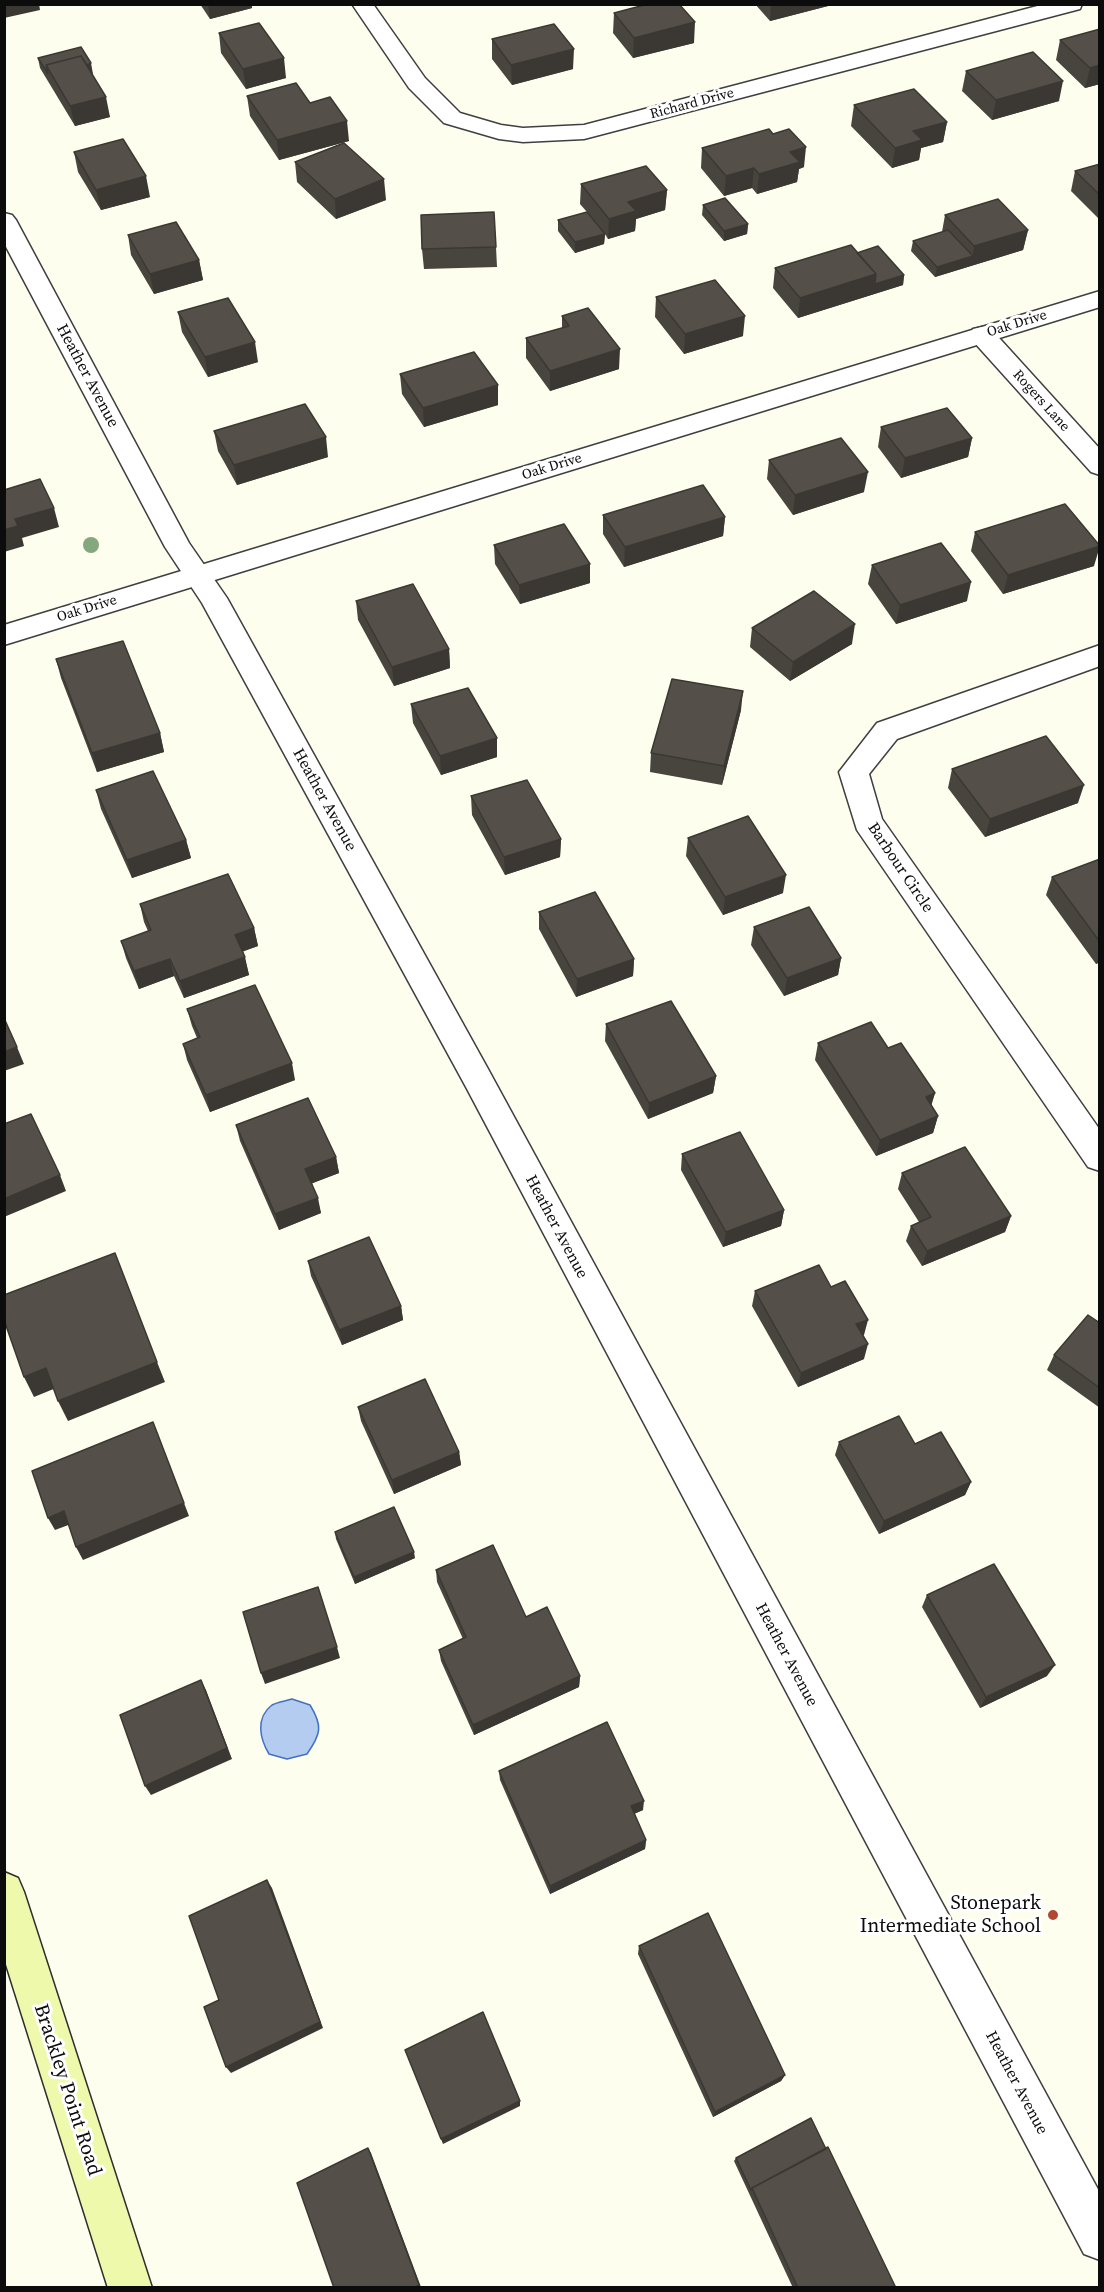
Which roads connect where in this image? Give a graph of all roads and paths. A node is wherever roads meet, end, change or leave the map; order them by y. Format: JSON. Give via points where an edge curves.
{"nodes":[{"id":1,"x":362,"y":4,"type":"edge"},
{"id":2,"x":1072,"y":4,"type":"edge"},
{"id":3,"x":4,"y":220,"type":"edge"},
{"id":4,"x":1100,"y":299,"type":"edge"},
{"id":5,"x":982,"y":335,"type":"junction"},
{"id":6,"x":1100,"y":466,"type":"edge"},
{"id":7,"x":198,"y":576,"type":"junction"},
{"id":8,"x":4,"y":635,"type":"edge"},
{"id":9,"x":1100,"y":655,"type":"edge"},
{"id":10,"x":1100,"y":1157,"type":"edge"},
{"id":11,"x":4,"y":1892,"type":"edge"},
{"id":12,"x":1100,"y":2238,"type":"edge"},
{"id":13,"x":130,"y":2288,"type":"edge"}],
"edges":[{"from":1,"to":2,"type":"street","name":"Richard Drive","via":[[417,83],[452,118],[523,135],[584,132]]},
{"from":3,"to":7,"type":"street","name":"Heather Avenue","via":[[178,548]]},
{"from":4,"to":5,"type":"street","name":"Oak Drive"},
{"from":5,"to":6,"type":"street","name":"Rogers Lane"},
{"from":5,"to":7,"type":"street","name":"Oak Drive"},
{"from":7,"to":8,"type":"street","name":"Oak Drive"},
{"from":7,"to":12,"type":"street","name":"Heather Avenue","via":[[482,1089]]},
{"from":9,"to":10,"type":"street","name":"Barbour Circle","via":[[887,731],[854,772],[868,822]]},
{"from":11,"to":13,"type":"main road","name":"Brackley Point Road"}]}
